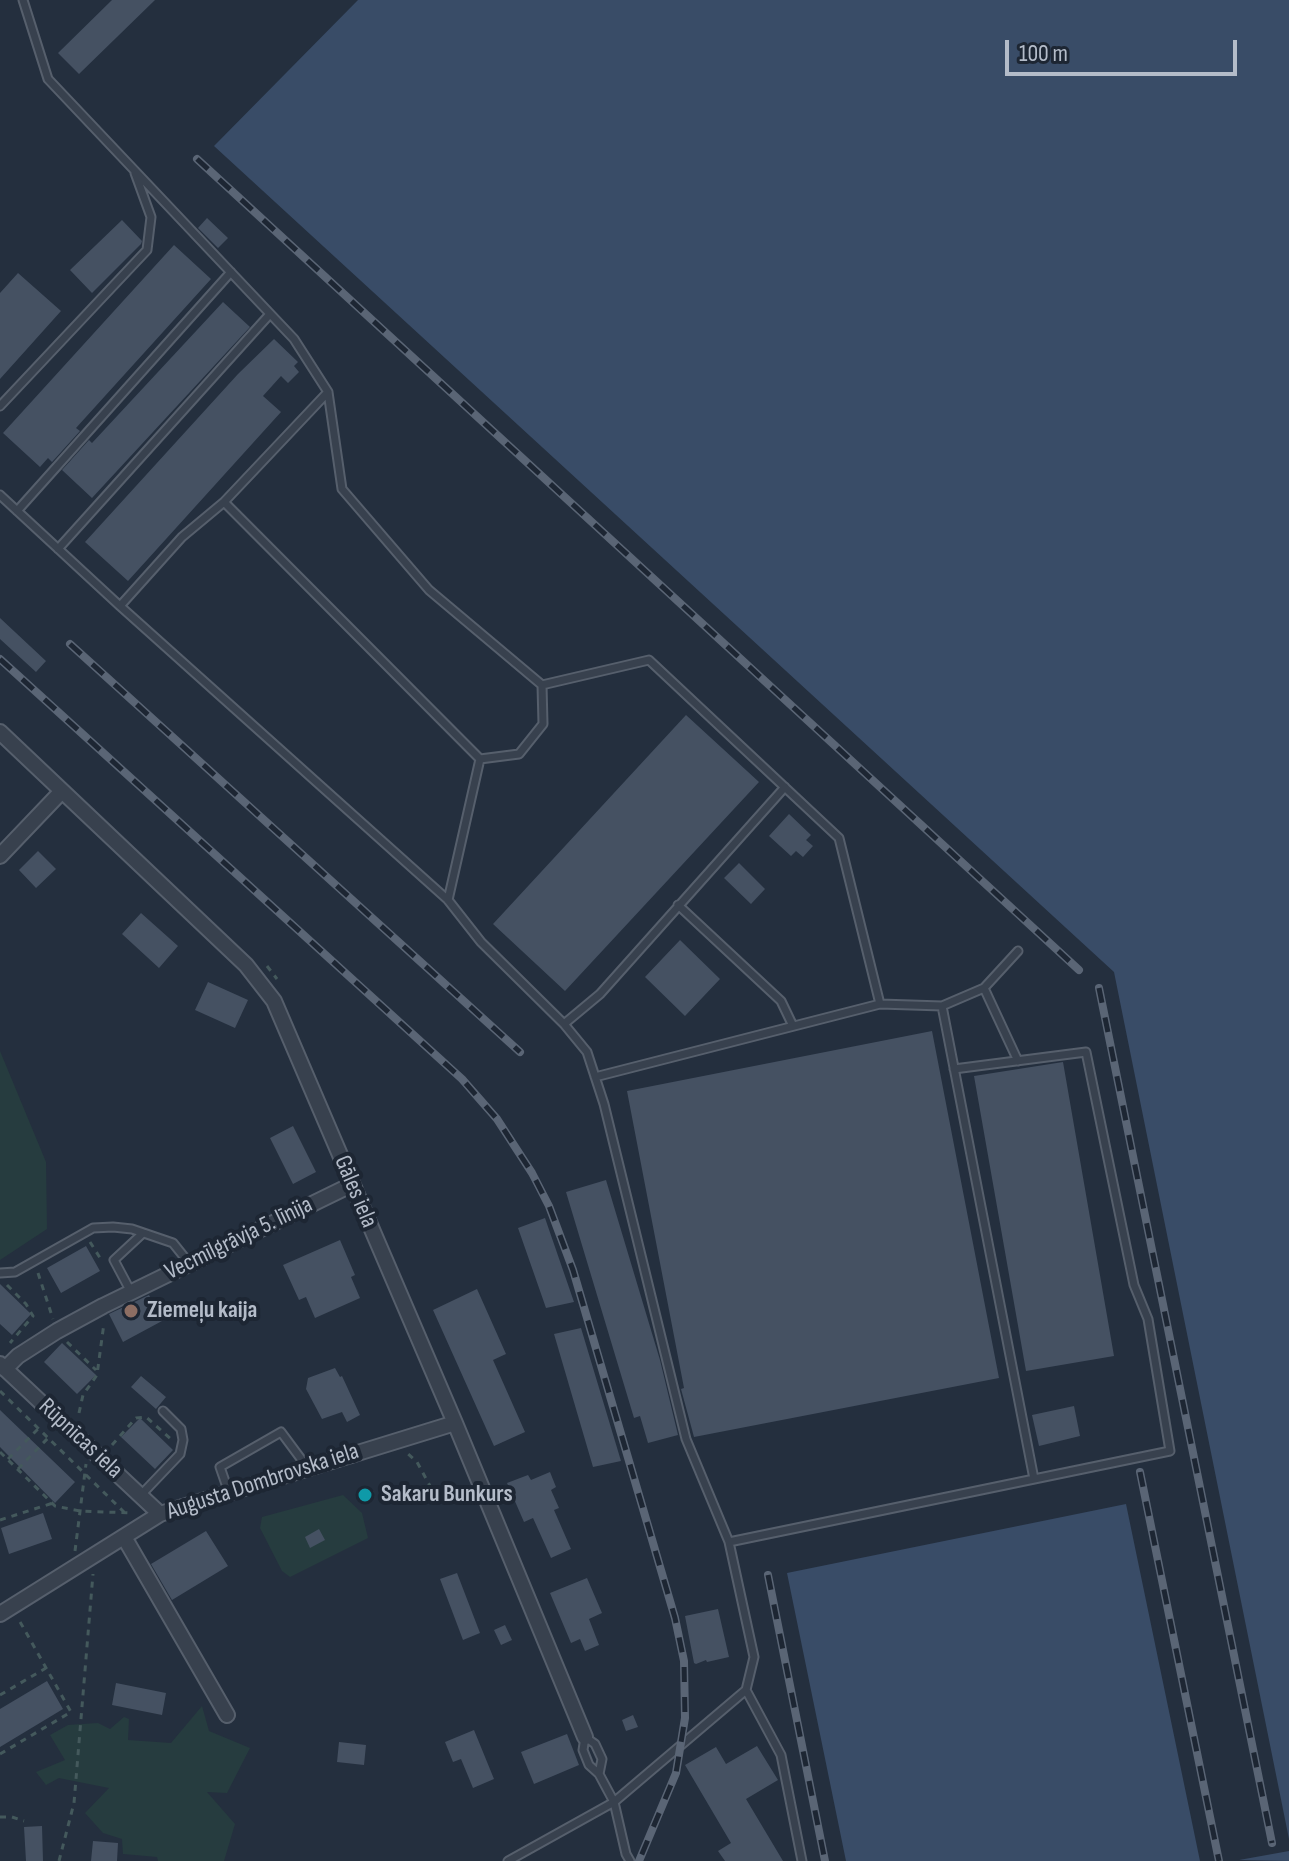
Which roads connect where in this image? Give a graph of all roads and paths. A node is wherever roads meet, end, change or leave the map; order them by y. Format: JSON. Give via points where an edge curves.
{"nodes":[{"id":1,"x":23,"y":0,"type":"edge"},
{"id":2,"x":134,"y":170,"type":"junction"},
{"id":3,"x":231,"y":272,"type":"junction"},
{"id":4,"x":270,"y":314,"type":"junction"},
{"id":5,"x":328,"y":392,"type":"junction"},
{"id":6,"x":0,"y":406,"type":"edge"},
{"id":7,"x":0,"y":495,"type":"edge"},
{"id":8,"x":224,"y":502,"type":"junction"},
{"id":9,"x":17,"y":511,"type":"junction"},
{"id":10,"x":58,"y":549,"type":"junction"},
{"id":11,"x":120,"y":606,"type":"junction"},
{"id":12,"x":542,"y":685,"type":"junction"},
{"id":13,"x":0,"y":732,"type":"edge"},
{"id":14,"x":480,"y":759,"type":"junction"},
{"id":15,"x":785,"y":787,"type":"junction"},
{"id":16,"x":62,"y":791,"type":"junction"},
{"id":17,"x":0,"y":856,"type":"edge"},
{"id":18,"x":448,"y":900,"type":"junction"},
{"id":19,"x":678,"y":905,"type":"junction"},
{"id":20,"x":1018,"y":951,"type":"dead end"},
{"id":21,"x":984,"y":988,"type":"junction"},
{"id":22,"x":880,"y":1004,"type":"junction"},
{"id":23,"x":942,"y":1006,"type":"junction"},
{"id":24,"x":564,"y":1024,"type":"junction"},
{"id":25,"x":793,"y":1026,"type":"junction"},
{"id":26,"x":1018,"y":1061,"type":"junction"},
{"id":27,"x":954,"y":1069,"type":"junction"},
{"id":28,"x":595,"y":1077,"type":"junction"},
{"id":29,"x":351,"y":1185,"type":"junction"},
{"id":30,"x":143,"y":1233,"type":"junction"},
{"id":31,"x":81,"y":1248,"type":"dead end"},
{"id":32,"x":189,"y":1263,"type":"junction"},
{"id":33,"x":106,"y":1269,"type":"dead end"},
{"id":34,"x":38,"y":1272,"type":"dead end"},
{"id":35,"x":0,"y":1273,"type":"edge"},
{"id":36,"x":3,"y":1282,"type":"dead end"},
{"id":37,"x":131,"y":1292,"type":"junction"},
{"id":38,"x":103,"y":1306,"type":"junction"},
{"id":39,"x":57,"y":1331,"type":"junction"},
{"id":40,"x":7,"y":1346,"type":"dead end"},
{"id":41,"x":2,"y":1366,"type":"edge"},
{"id":42,"x":96,"y":1370,"type":"junction"},
{"id":43,"x":1,"y":1394,"type":"edge"},
{"id":44,"x":163,"y":1411,"type":"dead end"},
{"id":45,"x":79,"y":1413,"type":"dead end"},
{"id":46,"x":455,"y":1423,"type":"junction"},
{"id":47,"x":39,"y":1428,"type":"junction"},
{"id":48,"x":49,"y":1437,"type":"junction"},
{"id":49,"x":173,"y":1441,"type":"dead end"},
{"id":50,"x":112,"y":1445,"type":"dead end"},
{"id":51,"x":88,"y":1448,"type":"junction"},
{"id":52,"x":403,"y":1451,"type":"dead end"},
{"id":53,"x":0,"y":1452,"type":"edge"},
{"id":54,"x":8,"y":1459,"type":"junction"},
{"id":55,"x":307,"y":1467,"type":"junction"},
{"id":56,"x":18,"y":1469,"type":"junction"},
{"id":57,"x":85,"y":1472,"type":"junction"},
{"id":58,"x":1034,"y":1479,"type":"junction"},
{"id":59,"x":229,"y":1493,"type":"junction"},
{"id":60,"x":368,"y":1493,"type":"dead end"},
{"id":61,"x":140,"y":1496,"type":"junction"},
{"id":62,"x":53,"y":1503,"type":"junction"},
{"id":63,"x":80,"y":1511,"type":"junction"},
{"id":64,"x":124,"y":1512,"type":"junction"},
{"id":65,"x":160,"y":1514,"type":"junction"},
{"id":66,"x":0,"y":1520,"type":"edge"},
{"id":67,"x":124,"y":1537,"type":"junction"},
{"id":68,"x":77,"y":1540,"type":"dead end"},
{"id":69,"x":729,"y":1542,"type":"junction"},
{"id":70,"x":95,"y":1555,"type":"junction"},
{"id":71,"x":6,"y":1610,"type":"edge"},
{"id":72,"x":46,"y":1668,"type":"junction"},
{"id":73,"x":746,"y":1690,"type":"junction"},
{"id":74,"x":0,"y":1695,"type":"edge"},
{"id":75,"x":227,"y":1715,"type":"dead end"},
{"id":76,"x":585,"y":1737,"type":"junction"},
{"id":77,"x":0,"y":1754,"type":"edge"},
{"id":78,"x":599,"y":1774,"type":"junction"},
{"id":79,"x":614,"y":1802,"type":"junction"},
{"id":80,"x":0,"y":1817,"type":"edge"},
{"id":81,"x":24,"y":1821,"type":"dead end"},
{"id":82,"x":59,"y":1861,"type":"edge"},
{"id":83,"x":508,"y":1861,"type":"edge"},
{"id":84,"x":630,"y":1861,"type":"edge"},
{"id":85,"x":802,"y":1861,"type":"edge"}],
"edges":[{"from":1,"to":2,"type":"lane","via":[[48,79]]},
{"from":2,"to":3,"type":"lane"},
{"from":2,"to":6,"type":"lane","via":[[151,217],[147,250]]},
{"from":3,"to":4,"type":"lane"},
{"from":3,"to":9,"type":"lane"},
{"from":4,"to":5,"type":"lane","via":[[294,339]]},
{"from":4,"to":10,"type":"lane"},
{"from":5,"to":8,"type":"lane"},
{"from":5,"to":12,"type":"lane","via":[[342,489],[429,590]]},
{"from":7,"to":9,"type":"lane"},
{"from":8,"to":11,"type":"lane","via":[[182,537]]},
{"from":8,"to":14,"type":"lane"},
{"from":9,"to":10,"type":"lane"},
{"from":10,"to":11,"type":"lane"},
{"from":11,"to":18,"type":"lane"},
{"from":12,"to":14,"type":"lane","via":[[543,724],[519,754]]},
{"from":12,"to":15,"type":"lane","via":[[649,660]]},
{"from":13,"to":16,"type":"street","name":"Gāles iela"},
{"from":14,"to":18,"type":"lane"},
{"from":15,"to":19,"type":"lane"},
{"from":15,"to":22,"type":"lane","via":[[839,838]]},
{"from":16,"to":17,"type":"street"},
{"from":16,"to":29,"type":"street","name":"Gāles iela","via":[[246,965],[274,1001]]},
{"from":18,"to":24,"type":"lane","via":[[481,942]]},
{"from":19,"to":24,"type":"lane","via":[[600,994]]},
{"from":19,"to":25,"type":"lane","via":[[781,1001]]},
{"from":20,"to":21,"type":"lane"},
{"from":21,"to":23,"type":"lane"},
{"from":21,"to":26,"type":"lane"},
{"from":22,"to":23,"type":"lane"},
{"from":22,"to":25,"type":"lane"},
{"from":23,"to":27,"type":"lane"},
{"from":24,"to":28,"type":"lane","via":[[587,1052]]},
{"from":25,"to":28,"type":"lane"},
{"from":26,"to":27,"type":"lane"},
{"from":26,"to":58,"type":"lane","via":[[1086,1052],[1134,1285],[1148,1319],[1170,1451]]},
{"from":27,"to":58,"type":"lane"},
{"from":28,"to":69,"type":"lane","via":[[686,1439]]},
{"from":29,"to":32,"type":"street","name":"Vecmīlgrāvja 5. līnija"},
{"from":29,"to":46,"type":"street","name":"Gāles iela"},
{"from":30,"to":32,"type":"lane","via":[[173,1243]]},
{"from":30,"to":35,"type":"lane","via":[[93,1228],[15,1272]]},
{"from":30,"to":37,"type":"lane","via":[[114,1260]]},
{"from":31,"to":33,"type":"path","via":[[91,1241]]},
{"from":32,"to":37,"type":"street","name":"Vecmīlgrāvja 5. līnija"},
{"from":34,"to":39,"type":"path"},
{"from":36,"to":40,"type":"path","via":[[33,1316]]},
{"from":37,"to":38,"type":"street","name":"Vecmīlgrāvja 5. līnija"},
{"from":38,"to":39,"type":"street","name":"Vecmīlgrāvja 5. līnija"},
{"from":38,"to":42,"type":"path"},
{"from":39,"to":41,"type":"street","name":"Vecmīlgrāvja 5. līnija"},
{"from":39,"to":42,"type":"path"},
{"from":41,"to":51,"type":"street","name":"Rūpnīcas iela"},
{"from":42,"to":45,"type":"path"},
{"from":43,"to":47,"type":"path"},
{"from":44,"to":61,"type":"lane","via":[[181,1429],[180,1454]]},
{"from":46,"to":55,"type":"street","name":"Augusta Dombrovska iela"},
{"from":46,"to":76,"type":"street","name":"Gāles iela"},
{"from":47,"to":48,"type":"path"},
{"from":47,"to":54,"type":"path"},
{"from":48,"to":56,"type":"path"},
{"from":48,"to":57,"type":"path"},
{"from":49,"to":50,"type":"path","via":[[146,1417],[136,1418]]},
{"from":51,"to":57,"type":"path"},
{"from":51,"to":61,"type":"street","name":"Rūpnīcas iela"},
{"from":52,"to":60,"type":"path","via":[[417,1462],[430,1486]]},
{"from":53,"to":54,"type":"path"},
{"from":54,"to":56,"type":"path"},
{"from":55,"to":59,"type":"street","name":"Augusta Dombrovska iela"},
{"from":55,"to":59,"type":"lane","via":[[281,1432],[220,1467]]},
{"from":56,"to":62,"type":"path"},
{"from":57,"to":63,"type":"path"},
{"from":57,"to":64,"type":"path"},
{"from":58,"to":69,"type":"lane"},
{"from":59,"to":65,"type":"street","name":"Augusta Dombrovska iela"},
{"from":61,"to":65,"type":"street","name":"Rūpnīcas iela"},
{"from":62,"to":63,"type":"path"},
{"from":62,"to":66,"type":"path"},
{"from":63,"to":64,"type":"path"},
{"from":63,"to":68,"type":"path"},
{"from":64,"to":65,"type":"path"},
{"from":65,"to":67,"type":"street","name":"Augusta Dombrovska iela"},
{"from":67,"to":70,"type":"street","name":"Augusta Dombrovska iela"},
{"from":67,"to":75,"type":"street"},
{"from":69,"to":73,"type":"lane","via":[[754,1657]]},
{"from":70,"to":71,"type":"street","name":"Augusta Dombrovska iela"},
{"from":70,"to":82,"type":"path","via":[[74,1803]]},
{"from":71,"to":72,"type":"path"},
{"from":72,"to":74,"type":"path"},
{"from":72,"to":77,"type":"path","via":[[71,1712]]},
{"from":73,"to":79,"type":"lane"},
{"from":73,"to":85,"type":"lane","via":[[781,1755]]},
{"from":76,"to":78,"type":"lane","via":[[583,1750]]},
{"from":76,"to":78,"type":"lane","via":[[602,1759]]},
{"from":78,"to":79,"type":"lane"},
{"from":79,"to":83,"type":"lane"},
{"from":79,"to":84,"type":"lane"},
{"from":80,"to":81,"type":"path"}]}
